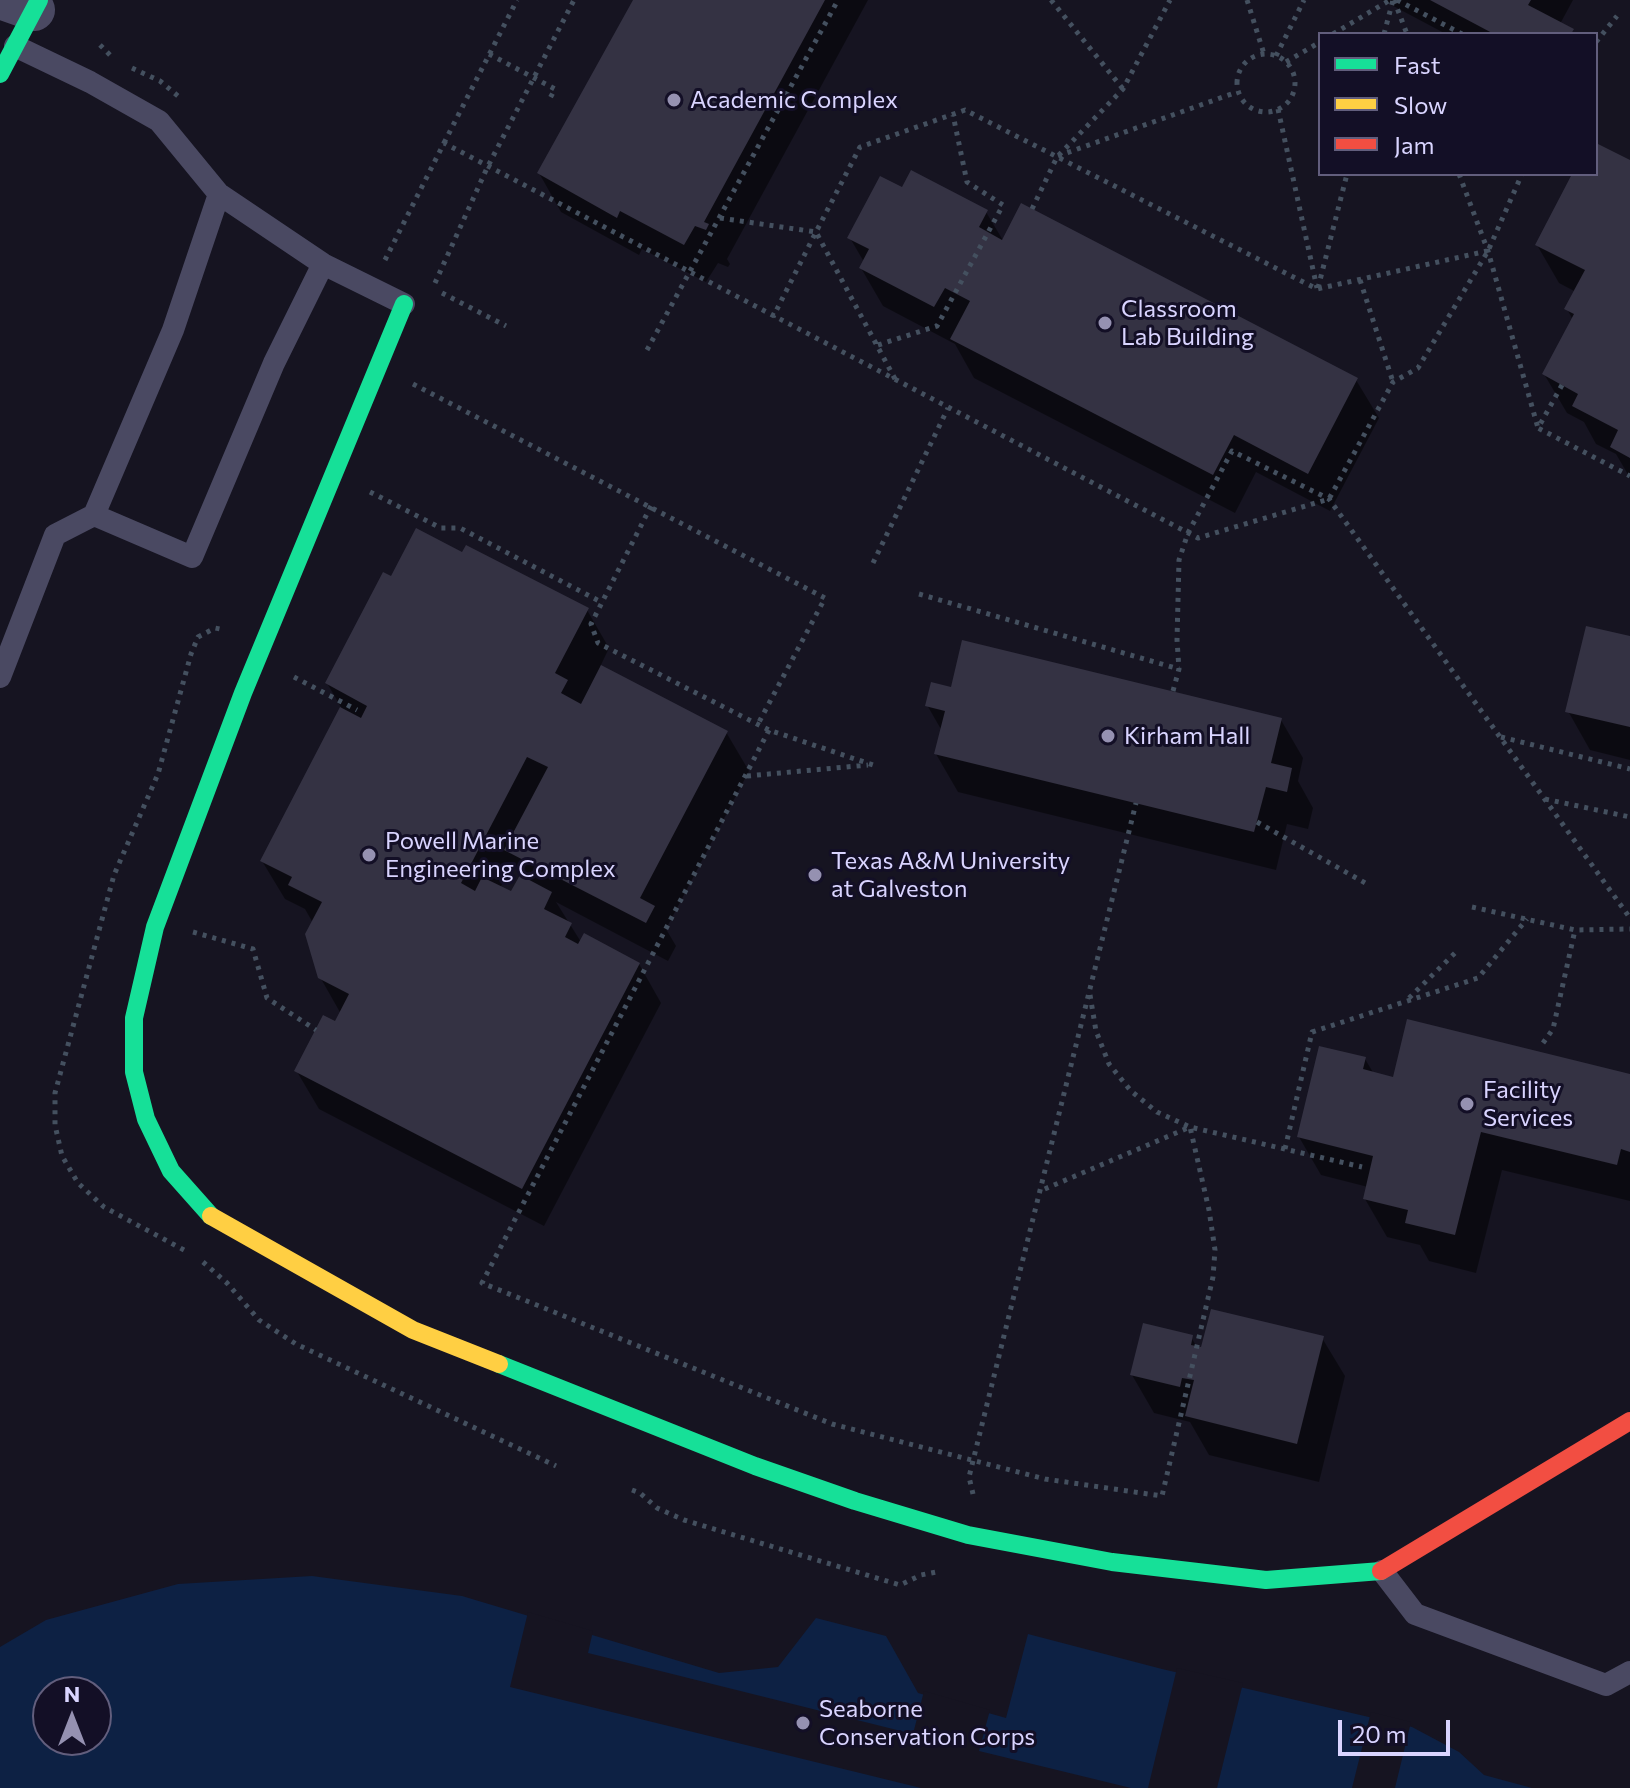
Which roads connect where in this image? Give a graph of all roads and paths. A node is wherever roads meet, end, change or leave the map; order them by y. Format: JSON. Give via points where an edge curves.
{"nodes":[{"id":1,"x":517,"y":0,"type":"edge"},
{"id":2,"x":574,"y":0,"type":"edge"},
{"id":3,"x":838,"y":0,"type":"edge"},
{"id":4,"x":1051,"y":0,"type":"edge"},
{"id":5,"x":1170,"y":0,"type":"edge"},
{"id":6,"x":1247,"y":0,"type":"edge"},
{"id":7,"x":1304,"y":0,"type":"edge"},
{"id":8,"x":1394,"y":0,"type":"edge"},
{"id":9,"x":27,"y":3,"type":"edge"},
{"id":10,"x":1617,"y":16,"type":"dead end"},
{"id":11,"x":1337,"y":32,"type":"edge"},
{"id":12,"x":1385,"y":32,"type":"edge"},
{"id":13,"x":1406,"y":32,"type":"edge"},
{"id":14,"x":1458,"y":32,"type":"edge"},
{"id":15,"x":1598,"y":40,"type":"edge"},
{"id":16,"x":1318,"y":43,"type":"edge"},
{"id":17,"x":15,"y":46,"type":"junction"},
{"id":18,"x":489,"y":54,"type":"junction"},
{"id":19,"x":1264,"y":54,"type":"junction"},
{"id":20,"x":1276,"y":56,"type":"junction"},
{"id":21,"x":1286,"y":62,"type":"junction"},
{"id":22,"x":0,"y":74,"type":"edge"},
{"id":23,"x":534,"y":78,"type":"junction"},
{"id":24,"x":1123,"y":89,"type":"junction"},
{"id":25,"x":1237,"y":92,"type":"junction"},
{"id":26,"x":548,"y":102,"type":"dead end"},
{"id":27,"x":1278,"y":109,"type":"junction"},
{"id":28,"x":953,"y":115,"type":"junction"},
{"id":29,"x":444,"y":143,"type":"junction"},
{"id":30,"x":1057,"y":157,"type":"junction"},
{"id":31,"x":487,"y":168,"type":"junction"},
{"id":32,"x":1346,"y":176,"type":"edge"},
{"id":33,"x":1460,"y":176,"type":"edge"},
{"id":34,"x":1521,"y":176,"type":"edge"},
{"id":35,"x":219,"y":194,"type":"junction"},
{"id":36,"x":1032,"y":209,"type":"dead end"},
{"id":37,"x":720,"y":218,"type":"junction"},
{"id":38,"x":816,"y":232,"type":"junction"},
{"id":39,"x":1488,"y":251,"type":"junction"},
{"id":40,"x":323,"y":264,"type":"junction"},
{"id":41,"x":396,"y":267,"type":"dead end"},
{"id":42,"x":690,"y":274,"type":"junction"},
{"id":43,"x":1360,"y":280,"type":"junction"},
{"id":44,"x":1317,"y":289,"type":"junction"},
{"id":45,"x":404,"y":304,"type":"joint"},
{"id":46,"x":773,"y":317,"type":"junction"},
{"id":47,"x":506,"y":326,"type":"dead end"},
{"id":48,"x":878,"y":345,"type":"junction"},
{"id":49,"x":647,"y":350,"type":"dead end"},
{"id":50,"x":408,"y":381,"type":"dead end"},
{"id":51,"x":896,"y":381,"type":"junction"},
{"id":52,"x":1393,"y":382,"type":"junction"},
{"id":53,"x":1562,"y":385,"type":"dead end"},
{"id":54,"x":948,"y":408,"type":"junction"},
{"id":55,"x":1538,"y":428,"type":"junction"},
{"id":56,"x":1630,"y":476,"type":"edge"},
{"id":57,"x":361,"y":488,"type":"dead end"},
{"id":58,"x":1329,"y":499,"type":"junction"},
{"id":59,"x":651,"y":506,"type":"junction"},
{"id":60,"x":94,"y":515,"type":"junction"},
{"id":61,"x":1188,"y":533,"type":"junction"},
{"id":62,"x":873,"y":563,"type":"dead end"},
{"id":63,"x":919,"y":594,"type":"dead end"},
{"id":64,"x":603,"y":603,"type":"junction"},
{"id":65,"x":234,"y":631,"type":"dead end"},
{"id":66,"x":1179,"y":669,"type":"junction"},
{"id":67,"x":292,"y":676,"type":"dead end"},
{"id":68,"x":0,"y":677,"type":"edge"},
{"id":69,"x":1173,"y":691,"type":"dead end"},
{"id":70,"x":357,"y":710,"type":"dead end"},
{"id":71,"x":758,"y":724,"type":"junction"},
{"id":72,"x":769,"y":730,"type":"junction"},
{"id":73,"x":1500,"y":736,"type":"junction"},
{"id":74,"x":1630,"y":769,"type":"edge"},
{"id":75,"x":746,"y":776,"type":"junction"},
{"id":76,"x":1544,"y":799,"type":"junction"},
{"id":77,"x":1136,"y":803,"type":"dead end"},
{"id":78,"x":1630,"y":817,"type":"edge"},
{"id":79,"x":1257,"y":822,"type":"dead end"},
{"id":80,"x":1367,"y":884,"type":"dead end"},
{"id":81,"x":1472,"y":907,"type":"dead end"},
{"id":82,"x":1630,"y":918,"type":"edge"},
{"id":83,"x":1527,"y":919,"type":"junction"},
{"id":84,"x":182,"y":928,"type":"dead end"},
{"id":85,"x":1630,"y":929,"type":"edge"},
{"id":86,"x":1575,"y":930,"type":"junction"},
{"id":87,"x":1456,"y":952,"type":"dead end"},
{"id":88,"x":1089,"y":991,"type":"junction"},
{"id":89,"x":1405,"y":1002,"type":"junction"},
{"id":90,"x":316,"y":1030,"type":"dead end"},
{"id":91,"x":1543,"y":1043,"type":"dead end"},
{"id":92,"x":1190,"y":1127,"type":"junction"},
{"id":93,"x":1285,"y":1149,"type":"junction"},
{"id":94,"x":1362,"y":1167,"type":"dead end"},
{"id":95,"x":1040,"y":1191,"type":"junction"},
{"id":96,"x":188,"y":1252,"type":"dead end"},
{"id":97,"x":199,"y":1259,"type":"dead end"},
{"id":98,"x":1630,"y":1421,"type":"edge"},
{"id":99,"x":973,"y":1461,"type":"junction"},
{"id":100,"x":556,"y":1466,"type":"dead end"},
{"id":101,"x":632,"y":1490,"type":"dead end"},
{"id":102,"x":975,"y":1508,"type":"dead end"},
{"id":103,"x":1382,"y":1571,"type":"junction"},
{"id":104,"x":948,"y":1572,"type":"dead end"},
{"id":105,"x":1630,"y":1672,"type":"edge"}],
"edges":[{"from":1,"to":18,"type":"path"},
{"from":2,"to":23,"type":"path"},
{"from":3,"to":37,"type":"path"},
{"from":4,"to":24,"type":"path"},
{"from":5,"to":24,"type":"path"},
{"from":6,"to":19,"type":"path"},
{"from":7,"to":20,"type":"path"},
{"from":8,"to":11,"type":"path"},
{"from":8,"to":12,"type":"path"},
{"from":8,"to":13,"type":"path"},
{"from":8,"to":14,"type":"path"},
{"from":9,"to":17,"type":"street"},
{"from":10,"to":15,"type":"path"},
{"from":16,"to":21,"type":"path"},
{"from":17,"to":22,"type":"street"},
{"from":17,"to":35,"type":"lane","via":[[159,121]]},
{"from":18,"to":23,"type":"path"},
{"from":18,"to":29,"type":"path"},
{"from":19,"to":20,"type":"path"},
{"from":19,"to":25,"type":"path","via":[[1242,67]]},
{"from":20,"to":21,"type":"path"},
{"from":21,"to":27,"type":"path","via":[[1294,88]]},
{"from":23,"to":26,"type":"path","via":[[555,89]]},
{"from":23,"to":31,"type":"path"},
{"from":24,"to":30,"type":"path"},
{"from":25,"to":27,"type":"path","via":[[1249,108]]},
{"from":25,"to":30,"type":"path"},
{"from":27,"to":44,"type":"path"},
{"from":28,"to":30,"type":"path","via":[[965,110]]},
{"from":28,"to":38,"type":"path","via":[[860,147]]},
{"from":28,"to":48,"type":"path","via":[[967,182],[1003,205],[937,326]]},
{"from":29,"to":31,"type":"path"},
{"from":29,"to":41,"type":"path","via":[[384,260]]},
{"from":30,"to":36,"type":"path"},
{"from":30,"to":44,"type":"path"},
{"from":31,"to":42,"type":"path"},
{"from":31,"to":47,"type":"path","via":[[433,288]]},
{"from":32,"to":44,"type":"path"},
{"from":33,"to":39,"type":"path"},
{"from":34,"to":39,"type":"path"},
{"from":35,"to":40,"type":"lane"},
{"from":35,"to":60,"type":"lane","via":[[173,330]]},
{"from":37,"to":38,"type":"path"},
{"from":37,"to":42,"type":"path"},
{"from":38,"to":46,"type":"path"},
{"from":38,"to":48,"type":"path"},
{"from":39,"to":43,"type":"path"},
{"from":39,"to":52,"type":"path","via":[[1418,368]]},
{"from":39,"to":55,"type":"path"},
{"from":40,"to":45,"type":"lane"},
{"from":40,"to":60,"type":"lane","via":[[274,363],[192,557]]},
{"from":42,"to":46,"type":"path"},
{"from":42,"to":49,"type":"path"},
{"from":43,"to":44,"type":"path"},
{"from":43,"to":52,"type":"path"},
{"from":45,"to":103,"type":"street","via":[[243,693],[155,927],[134,1018],[134,1072],[146,1119],[171,1171],[212,1218],[413,1330],[855,1501],[968,1535],[1112,1562],[1266,1580]]},
{"from":46,"to":51,"type":"path"},
{"from":48,"to":51,"type":"path"},
{"from":50,"to":59,"type":"path"},
{"from":51,"to":54,"type":"path"},
{"from":52,"to":58,"type":"path"},
{"from":53,"to":55,"type":"path"},
{"from":54,"to":61,"type":"path"},
{"from":54,"to":62,"type":"path"},
{"from":55,"to":56,"type":"path"},
{"from":57,"to":64,"type":"path","via":[[441,528],[460,528]]},
{"from":58,"to":61,"type":"path","via":[[1198,538]]},
{"from":58,"to":61,"type":"path","via":[[1232,451]]},
{"from":58,"to":73,"type":"path"},
{"from":59,"to":64,"type":"path"},
{"from":59,"to":71,"type":"path","via":[[825,598]]},
{"from":60,"to":68,"type":"lane","via":[[55,535]]},
{"from":61,"to":66,"type":"path","via":[[1179,560]]},
{"from":63,"to":66,"type":"path"},
{"from":64,"to":71,"type":"path","via":[[591,624],[598,643]]},
{"from":65,"to":96,"type":"path","via":[[215,628],[198,637],[191,654],[158,774],[114,875],[55,1093],[62,1156],[78,1183],[104,1207]]},
{"from":66,"to":69,"type":"path"},
{"from":67,"to":70,"type":"path"},
{"from":71,"to":72,"type":"path"},
{"from":72,"to":75,"type":"path"},
{"from":72,"to":75,"type":"path","via":[[873,765]]},
{"from":73,"to":74,"type":"path"},
{"from":73,"to":76,"type":"path"},
{"from":75,"to":99,"type":"path","via":[[482,1283],[832,1424]]},
{"from":76,"to":78,"type":"path"},
{"from":76,"to":82,"type":"path"},
{"from":77,"to":88,"type":"path"},
{"from":79,"to":80,"type":"path"},
{"from":81,"to":83,"type":"path"},
{"from":83,"to":86,"type":"path"},
{"from":83,"to":89,"type":"path","via":[[1478,978]]},
{"from":84,"to":90,"type":"path","via":[[253,949],[267,998]]},
{"from":85,"to":86,"type":"path"},
{"from":86,"to":91,"type":"path","via":[[1553,1029]]},
{"from":87,"to":89,"type":"path"},
{"from":88,"to":92,"type":"path","via":[[1109,1064],[1148,1105]]},
{"from":88,"to":95,"type":"path"},
{"from":89,"to":93,"type":"path","via":[[1312,1032]]},
{"from":92,"to":93,"type":"path"},
{"from":92,"to":95,"type":"path"},
{"from":92,"to":99,"type":"path","via":[[1209,1210],[1213,1277],[1162,1496],[1045,1479]]},
{"from":93,"to":94,"type":"path"},
{"from":95,"to":99,"type":"path"},
{"from":97,"to":100,"type":"path","via":[[259,1320],[296,1344]]},
{"from":98,"to":103,"type":"street"},
{"from":99,"to":102,"type":"path","via":[[969,1477]]},
{"from":101,"to":104,"type":"path","via":[[684,1520],[900,1585],[939,1570]]},
{"from":103,"to":105,"type":"lane","via":[[1415,1614],[1606,1685]]}]}
